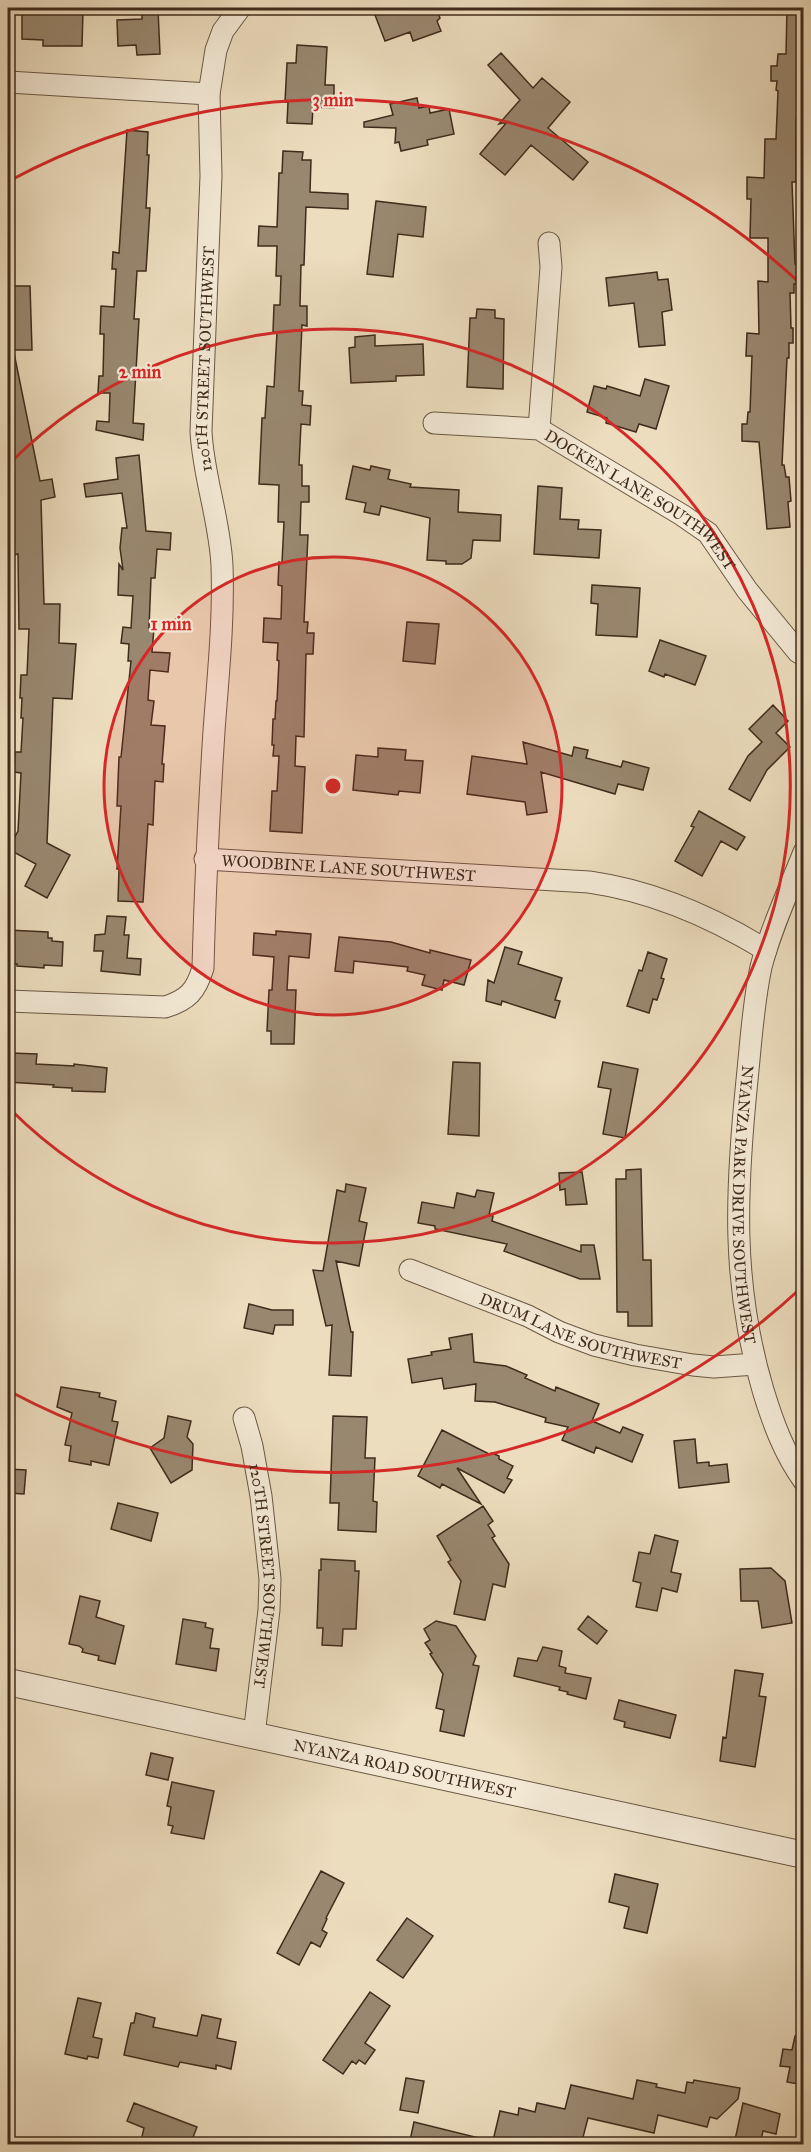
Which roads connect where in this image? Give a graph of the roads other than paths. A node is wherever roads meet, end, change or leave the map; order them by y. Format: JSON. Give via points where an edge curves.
{"nodes":[{"id":1,"x":240,"y":8,"type":"edge"},
{"id":2,"x":8,"y":82,"type":"edge"},
{"id":3,"x":209,"y":94,"type":"junction"},
{"id":4,"x":549,"y":243,"type":"dead end"},
{"id":5,"x":434,"y":423,"type":"dead end"},
{"id":6,"x":539,"y":429,"type":"junction"},
{"id":7,"x":804,"y":656,"type":"edge"},
{"id":8,"x":804,"y":852,"type":"edge"},
{"id":9,"x":206,"y":859,"type":"junction"},
{"id":10,"x":766,"y":950,"type":"junction"},
{"id":11,"x":8,"y":1000,"type":"edge"},
{"id":12,"x":411,"y":1270,"type":"dead end"},
{"id":13,"x":755,"y":1364,"type":"junction"},
{"id":14,"x":244,"y":1418,"type":"dead end"},
{"id":15,"x":804,"y":1481,"type":"edge"},
{"id":16,"x":8,"y":1682,"type":"edge"},
{"id":17,"x":254,"y":1735,"type":"junction"},
{"id":18,"x":804,"y":1855,"type":"edge"}],
"edges":[{"from":1,"to":3,"type":"street","name":"120TH STREET SOUTHWEST","via":[[223,31],[216,50]]},
{"from":2,"to":3,"type":"street"},
{"from":3,"to":9,"type":"street","name":"120TH STREET SOUTHWEST","via":[[211,176],[201,431],[222,566]]},
{"from":4,"to":6,"type":"street","via":[[551,267]]},
{"from":5,"to":6,"type":"street","name":"DOCKEN LANE SOUTHWEST"},
{"from":6,"to":7,"type":"street","name":"DOCKEN LANE SOUTHWEST","via":[[708,533],[747,590]]},
{"from":8,"to":10,"type":"street","name":"NYANZA PARK DRIVE SOUTHWEST"},
{"from":9,"to":10,"type":"street","name":"WOODBINE LANE SOUTHWEST","via":[[614,885],[658,897],[737,932]]},
{"from":9,"to":11,"type":"street","name":"WOODBINE LANE SOUTHWEST","via":[[203,968],[198,983],[179,1002],[149,1007]]},
{"from":10,"to":13,"type":"street","name":"NYANZA PARK DRIVE SOUTHWEST","via":[[756,997],[738,1208],[742,1300]]},
{"from":12,"to":13,"type":"street","name":"DRUM LANE SOUTHWEST","via":[[594,1345],[693,1365]]},
{"from":13,"to":15,"type":"street","name":"NYANZA PARK DRIVE SOUTHWEST","via":[[773,1423]]},
{"from":14,"to":17,"type":"street","name":"120TH STREET SOUTHWEST","via":[[261,1496],[270,1579]]},
{"from":16,"to":17,"type":"street","name":"NYANZA ROAD SOUTHWEST"},
{"from":17,"to":18,"type":"street","name":"NYANZA ROAD SOUTHWEST"}]}
